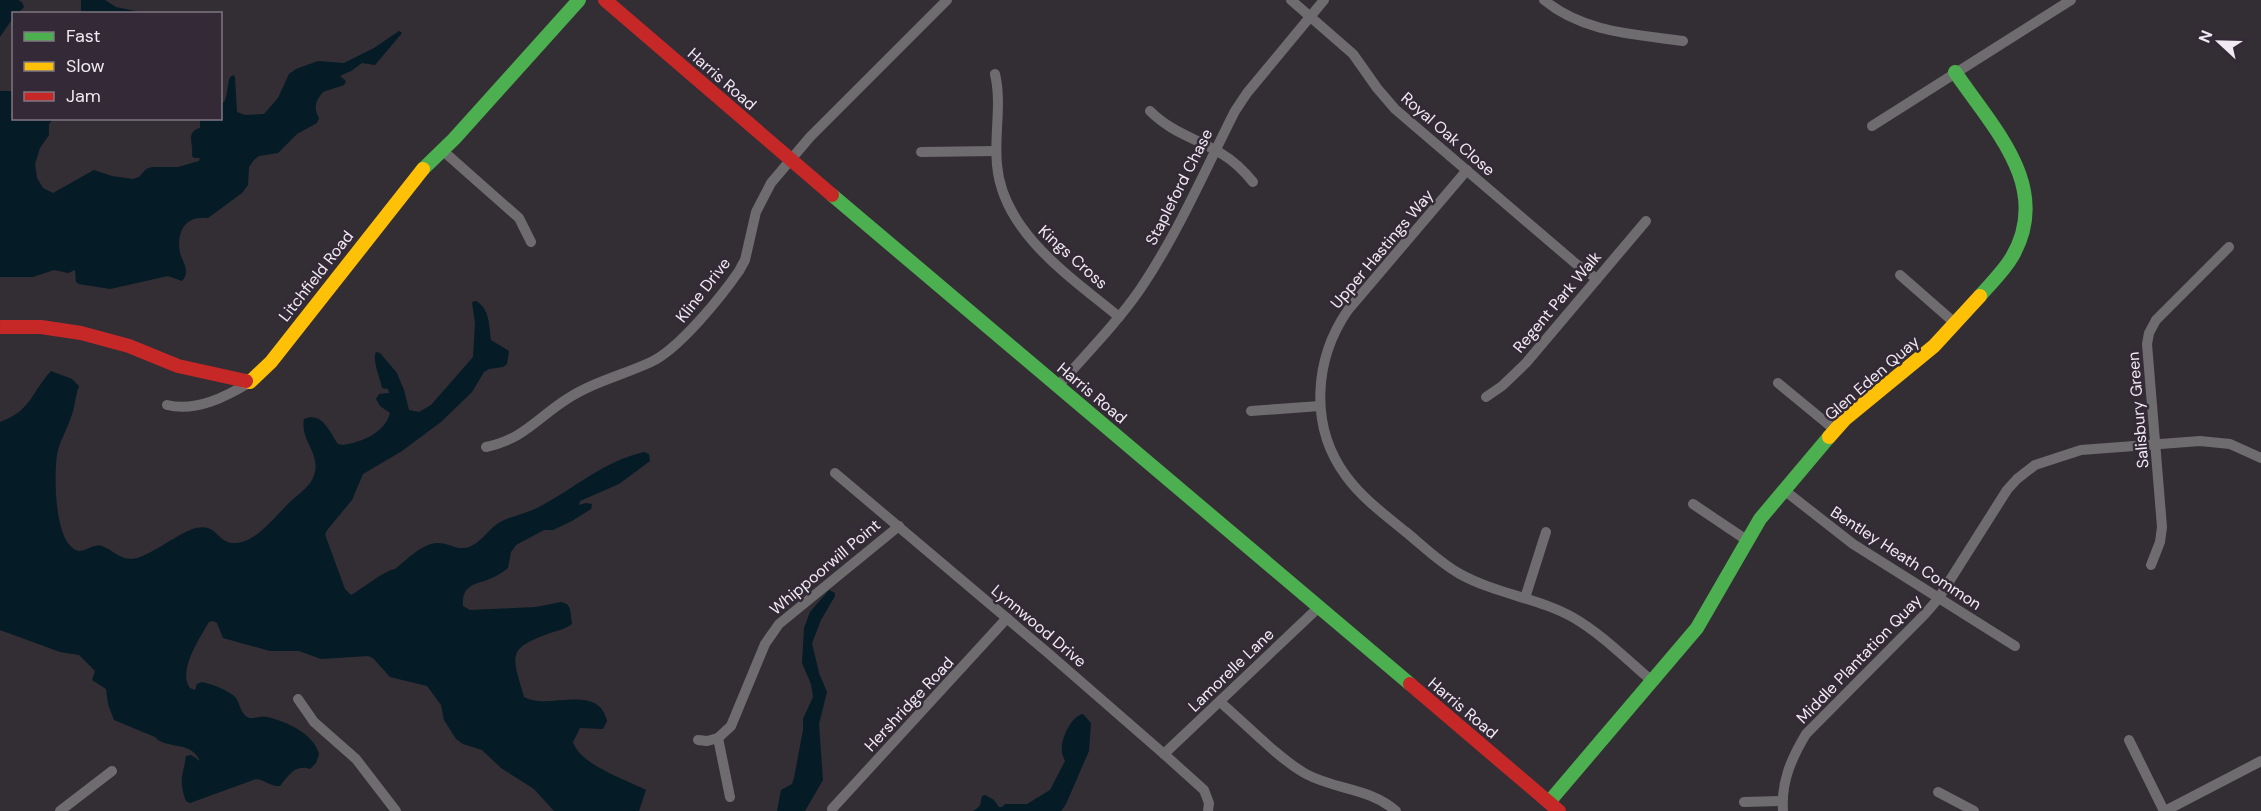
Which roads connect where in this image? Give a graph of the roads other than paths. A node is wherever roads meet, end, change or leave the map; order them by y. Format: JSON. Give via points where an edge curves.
{"nodes":[{"id":1,"x":579,"y":0,"type":"edge"},
{"id":2,"x":604,"y":0,"type":"edge"},
{"id":3,"x":947,"y":0,"type":"edge"},
{"id":4,"x":1291,"y":0,"type":"edge"},
{"id":5,"x":1324,"y":0,"type":"edge"},
{"id":6,"x":1544,"y":0,"type":"edge"},
{"id":7,"x":2071,"y":0,"type":"edge"},
{"id":8,"x":1310,"y":16,"type":"junction"},
{"id":9,"x":1683,"y":40,"type":"dead end"},
{"id":10,"x":1955,"y":72,"type":"junction"},
{"id":11,"x":995,"y":74,"type":"dead end"},
{"id":12,"x":1150,"y":111,"type":"dead end"},
{"id":13,"x":1872,"y":126,"type":"dead end"},
{"id":14,"x":442,"y":150,"type":"junction"},
{"id":15,"x":1215,"y":150,"type":"junction"},
{"id":16,"x":996,"y":151,"type":"junction"},
{"id":17,"x":921,"y":152,"type":"dead end"},
{"id":18,"x":790,"y":159,"type":"junction"},
{"id":19,"x":1467,"y":170,"type":"junction"},
{"id":20,"x":1253,"y":182,"type":"dead end"},
{"id":21,"x":1646,"y":221,"type":"dead end"},
{"id":22,"x":531,"y":242,"type":"dead end"},
{"id":23,"x":2229,"y":247,"type":"dead end"},
{"id":24,"x":1900,"y":275,"type":"dead end"},
{"id":25,"x":1597,"y":279,"type":"junction"},
{"id":26,"x":1119,"y":317,"type":"junction"},
{"id":27,"x":1956,"y":324,"type":"junction"},
{"id":28,"x":2,"y":327,"type":"dead end"},
{"id":29,"x":250,"y":382,"type":"junction"},
{"id":30,"x":1778,"y":382,"type":"dead end"},
{"id":31,"x":1059,"y":386,"type":"junction"},
{"id":32,"x":1486,"y":397,"type":"dead end"},
{"id":33,"x":167,"y":405,"type":"dead end"},
{"id":34,"x":1320,"y":406,"type":"junction"},
{"id":35,"x":1251,"y":411,"type":"dead end"},
{"id":36,"x":1835,"y":430,"type":"junction"},
{"id":37,"x":2155,"y":444,"type":"junction"},
{"id":38,"x":486,"y":447,"type":"dead end"},
{"id":39,"x":2261,"y":458,"type":"edge"},
{"id":40,"x":835,"y":473,"type":"dead end"},
{"id":41,"x":1784,"y":490,"type":"junction"},
{"id":42,"x":1693,"y":504,"type":"dead end"},
{"id":43,"x":899,"y":526,"type":"junction"},
{"id":44,"x":1546,"y":532,"type":"dead end"},
{"id":45,"x":1748,"y":541,"type":"junction"},
{"id":46,"x":2151,"y":565,"type":"dead end"},
{"id":47,"x":1525,"y":598,"type":"junction"},
{"id":48,"x":1938,"y":599,"type":"junction"},
{"id":49,"x":1319,"y":607,"type":"junction"},
{"id":50,"x":1007,"y":618,"type":"junction"},
{"id":51,"x":2014,"y":646,"type":"dead end"},
{"id":52,"x":1652,"y":681,"type":"junction"},
{"id":53,"x":298,"y":699,"type":"dead end"},
{"id":54,"x":1220,"y":702,"type":"junction"},
{"id":55,"x":718,"y":738,"type":"junction"},
{"id":56,"x":698,"y":740,"type":"dead end"},
{"id":57,"x":2129,"y":740,"type":"dead end"},
{"id":58,"x":1164,"y":754,"type":"junction"},
{"id":59,"x":2261,"y":761,"type":"edge"},
{"id":60,"x":112,"y":771,"type":"dead end"},
{"id":61,"x":1938,"y":792,"type":"dead end"},
{"id":62,"x":730,"y":797,"type":"dead end"},
{"id":63,"x":1744,"y":802,"type":"dead end"},
{"id":64,"x":1783,"y":806,"type":"edge"},
{"id":65,"x":1554,"y":807,"type":"edge"},
{"id":66,"x":832,"y":809,"type":"dead end"},
{"id":67,"x":60,"y":811,"type":"edge"},
{"id":68,"x":396,"y":811,"type":"edge"},
{"id":69,"x":1208,"y":811,"type":"edge"},
{"id":70,"x":1396,"y":811,"type":"edge"},
{"id":71,"x":1974,"y":811,"type":"edge"},
{"id":72,"x":2165,"y":811,"type":"edge"}],
"edges":[{"from":1,"to":14,"type":"street","name":"Litchfield Road"},
{"from":2,"to":18,"type":"street","name":"Harris Road"},
{"from":3,"to":18,"type":"street","name":"Kline Drive"},
{"from":4,"to":8,"type":"street","name":"Royal Oak Close"},
{"from":5,"to":8,"type":"street","name":"Stapleford Chase"},
{"from":6,"to":9,"type":"street","via":[[1591,26]]},
{"from":7,"to":10,"type":"street"},
{"from":8,"to":15,"type":"street","name":"Stapleford Chase","via":[[1247,93]]},
{"from":8,"to":19,"type":"street","name":"Royal Oak Close","via":[[1353,54],[1395,109]]},
{"from":10,"to":13,"type":"street"},
{"from":10,"to":27,"type":"street","name":"Glen Eden Quay","via":[[2018,167],[2027,208],[2023,235],[2011,260]]},
{"from":11,"to":16,"type":"street","name":"Kings Cross","via":[[999,104]]},
{"from":12,"to":15,"type":"street","via":[[1179,134]]},
{"from":14,"to":22,"type":"street","via":[[519,218]]},
{"from":14,"to":29,"type":"street","name":"Litchfield Road","via":[[417,174],[271,362]]},
{"from":15,"to":20,"type":"street"},
{"from":15,"to":26,"type":"street","name":"Stapleford Chase","via":[[1161,255]]},
{"from":16,"to":17,"type":"street"},
{"from":16,"to":26,"type":"street","name":"Kings Cross","via":[[1001,185],[1024,232]]},
{"from":18,"to":31,"type":"street","name":"Harris Road"},
{"from":18,"to":38,"type":"street","name":"Kline Drive","via":[[762,197],[739,271],[677,344],[652,361],[569,398],[521,435]]},
{"from":19,"to":25,"type":"street","name":"Royal Oak Close"},
{"from":19,"to":34,"type":"street","name":"Upper Hastings Way","via":[[1341,321],[1324,361]]},
{"from":21,"to":25,"type":"street","name":"Regent Park Walk"},
{"from":23,"to":37,"type":"street","name":"Salisbury Green","via":[[2156,320],[2149,333]]},
{"from":24,"to":27,"type":"street"},
{"from":25,"to":32,"type":"street","name":"Regent Park Walk","via":[[1526,363]]},
{"from":26,"to":31,"type":"street","name":"Stapleford Chase"},
{"from":27,"to":36,"type":"street","name":"Glen Eden Quay"},
{"from":28,"to":29,"type":"street","via":[[81,333],[129,346],[178,366]]},
{"from":29,"to":33,"type":"street","via":[[197,406]]},
{"from":30,"to":36,"type":"street"},
{"from":31,"to":49,"type":"street","name":"Harris Road"},
{"from":34,"to":35,"type":"street"},
{"from":34,"to":47,"type":"street","name":"Upper Hastings Way","via":[[1335,457],[1365,496],[1453,569]]},
{"from":36,"to":41,"type":"street","name":"Glen Eden Quay"},
{"from":37,"to":39,"type":"street","name":"Middle Plantation Quay","via":[[2215,442]]},
{"from":37,"to":46,"type":"street","name":"Salisbury Green","via":[[2162,527]]},
{"from":37,"to":48,"type":"street","name":"Middle Plantation Quay","via":[[2081,450],[2041,462],[2026,471],[2007,490]]},
{"from":40,"to":43,"type":"street","name":"Lynnwood Drive"},
{"from":41,"to":45,"type":"street","name":"Glen Eden Quay"},
{"from":41,"to":48,"type":"street","name":"Bentley Heath Common","via":[[1852,544]]},
{"from":42,"to":45,"type":"street"},
{"from":43,"to":50,"type":"street","name":"Lynnwood Drive"},
{"from":43,"to":55,"type":"street","name":"Whippoorwill Point","via":[[775,628],[731,726]]},
{"from":44,"to":47,"type":"street"},
{"from":45,"to":52,"type":"street","name":"Glen Eden Quay","via":[[1697,628]]},
{"from":47,"to":52,"type":"street","name":"Upper Hastings Way","via":[[1574,618]]},
{"from":48,"to":51,"type":"street","name":"Bentley Heath Common"},
{"from":48,"to":64,"type":"street","name":"Middle Plantation Quay","via":[[1806,734],[1789,766]]},
{"from":49,"to":54,"type":"street","name":"Lamorelle Lane"},
{"from":49,"to":65,"type":"street","name":"Harris Road"},
{"from":50,"to":58,"type":"street","name":"Lynnwood Drive"},
{"from":50,"to":66,"type":"street","name":"Hershridge Road"},
{"from":52,"to":65,"type":"street","name":"Glen Eden Quay"},
{"from":53,"to":68,"type":"street","via":[[314,722],[356,759]]},
{"from":54,"to":58,"type":"street","name":"Lamorelle Lane"},
{"from":54,"to":70,"type":"street","via":[[1304,772],[1379,798]]},
{"from":55,"to":56,"type":"street"},
{"from":55,"to":62,"type":"street"},
{"from":57,"to":72,"type":"street"},
{"from":58,"to":69,"type":"street","name":"Lynnwood Drive","via":[[1204,790]]},
{"from":59,"to":72,"type":"street"},
{"from":60,"to":67,"type":"street"},
{"from":61,"to":71,"type":"street"},
{"from":63,"to":64,"type":"street"}]}
